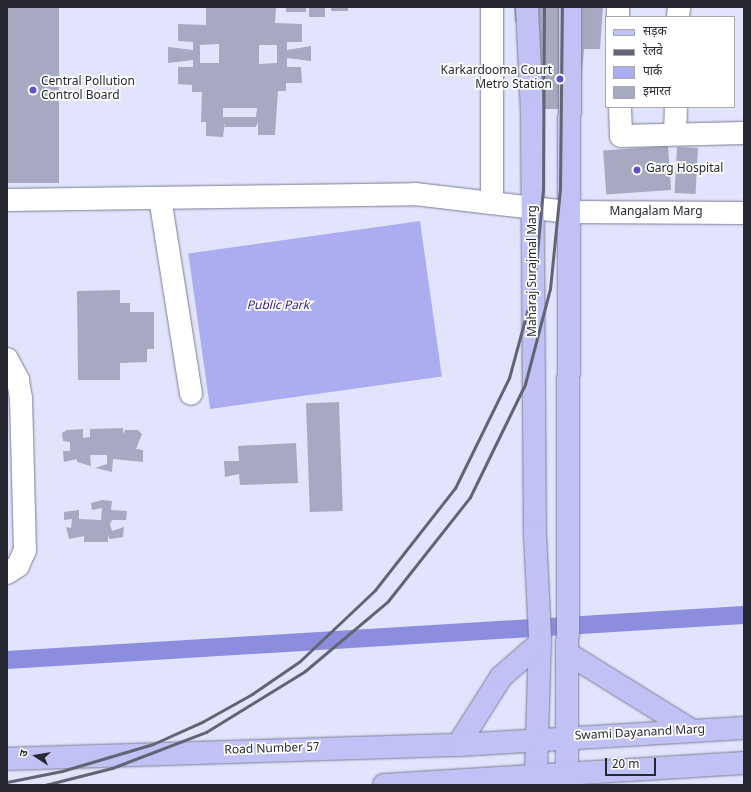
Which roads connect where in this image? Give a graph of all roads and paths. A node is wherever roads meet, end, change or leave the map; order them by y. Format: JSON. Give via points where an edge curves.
{"nodes":[{"id":1,"x":492,"y":7,"type":"edge"},
{"id":2,"x":527,"y":7,"type":"edge"},
{"id":3,"x":570,"y":7,"type":"edge"},
{"id":4,"x":620,"y":108,"type":"edge"},
{"id":5,"x":676,"y":108,"type":"edge"},
{"id":6,"x":744,"y":133,"type":"edge"},
{"id":7,"x":676,"y":134,"type":"junction"},
{"id":8,"x":160,"y":198,"type":"junction"},
{"id":9,"x":7,"y":200,"type":"edge"},
{"id":10,"x":492,"y":203,"type":"junction"},
{"id":11,"x":533,"y":208,"type":"junction"},
{"id":12,"x":568,"y":212,"type":"junction"},
{"id":13,"x":744,"y":213,"type":"edge"},
{"id":14,"x":7,"y":359,"type":"edge"},
{"id":15,"x":191,"y":394,"type":"dead end"},
{"id":16,"x":7,"y":573,"type":"edge"},
{"id":17,"x":540,"y":640,"type":"junction"},
{"id":18,"x":567,"y":653,"type":"junction"},
{"id":19,"x":744,"y":728,"type":"edge"},
{"id":20,"x":693,"y":731,"type":"junction"},
{"id":21,"x":567,"y":738,"type":"junction"},
{"id":22,"x":536,"y":740,"type":"junction"},
{"id":23,"x":458,"y":745,"type":"junction"},
{"id":24,"x":7,"y":759,"type":"edge"},
{"id":25,"x":744,"y":763,"type":"edge"},
{"id":26,"x":536,"y":775,"type":"junction"},
{"id":27,"x":567,"y":779,"type":"edge"},
{"id":28,"x":472,"y":782,"type":"edge"},
{"id":29,"x":384,"y":785,"type":"edge"}],
"edges":[{"from":1,"to":10,"type":"street"},
{"from":2,"to":11,"type":"main road","name":"Maharaj Surajmal Marg"},
{"from":3,"to":12,"type":"main road"},
{"from":4,"to":7,"type":"street","via":[[621,136]]},
{"from":5,"to":7,"type":"street"},
{"from":6,"to":7,"type":"street"},
{"from":8,"to":9,"type":"street","name":"Mangalam Marg"},
{"from":8,"to":10,"type":"street","name":"Mangalam Marg","via":[[415,194]]},
{"from":8,"to":15,"type":"street"},
{"from":10,"to":11,"type":"street","name":"Mangalam Marg"},
{"from":11,"to":12,"type":"street","name":"Mangalam Marg"},
{"from":11,"to":17,"type":"main road","name":"Maharaj Surajmal Marg","via":[[535,534]]},
{"from":12,"to":13,"type":"street","name":"Mangalam Marg"},
{"from":12,"to":18,"type":"main road","via":[[571,511]]},
{"from":14,"to":16,"type":"street","via":[[18,380],[21,398],[25,550],[18,566]]},
{"from":17,"to":22,"type":"main road","name":"Maharaj Surajmal Marg"},
{"from":17,"to":23,"type":"main road","via":[[500,677]]},
{"from":18,"to":20,"type":"main road"},
{"from":18,"to":21,"type":"main road"},
{"from":19,"to":20,"type":"main road","name":"Swami Dayanand Marg"},
{"from":20,"to":21,"type":"main road","name":"Swami Dayanand Marg"},
{"from":21,"to":22,"type":"main road","name":"Swami Dayanand Marg"},
{"from":21,"to":27,"type":"main road"},
{"from":22,"to":23,"type":"main road","name":"Road Number 57"},
{"from":22,"to":26,"type":"main road","name":"Maharaj Surajmal Marg"},
{"from":23,"to":24,"type":"main road","name":"Road Number 57"},
{"from":25,"to":27,"type":"main road"},
{"from":26,"to":27,"type":"main road"},
{"from":26,"to":28,"type":"main road"},
{"from":28,"to":29,"type":"main road"}]}
